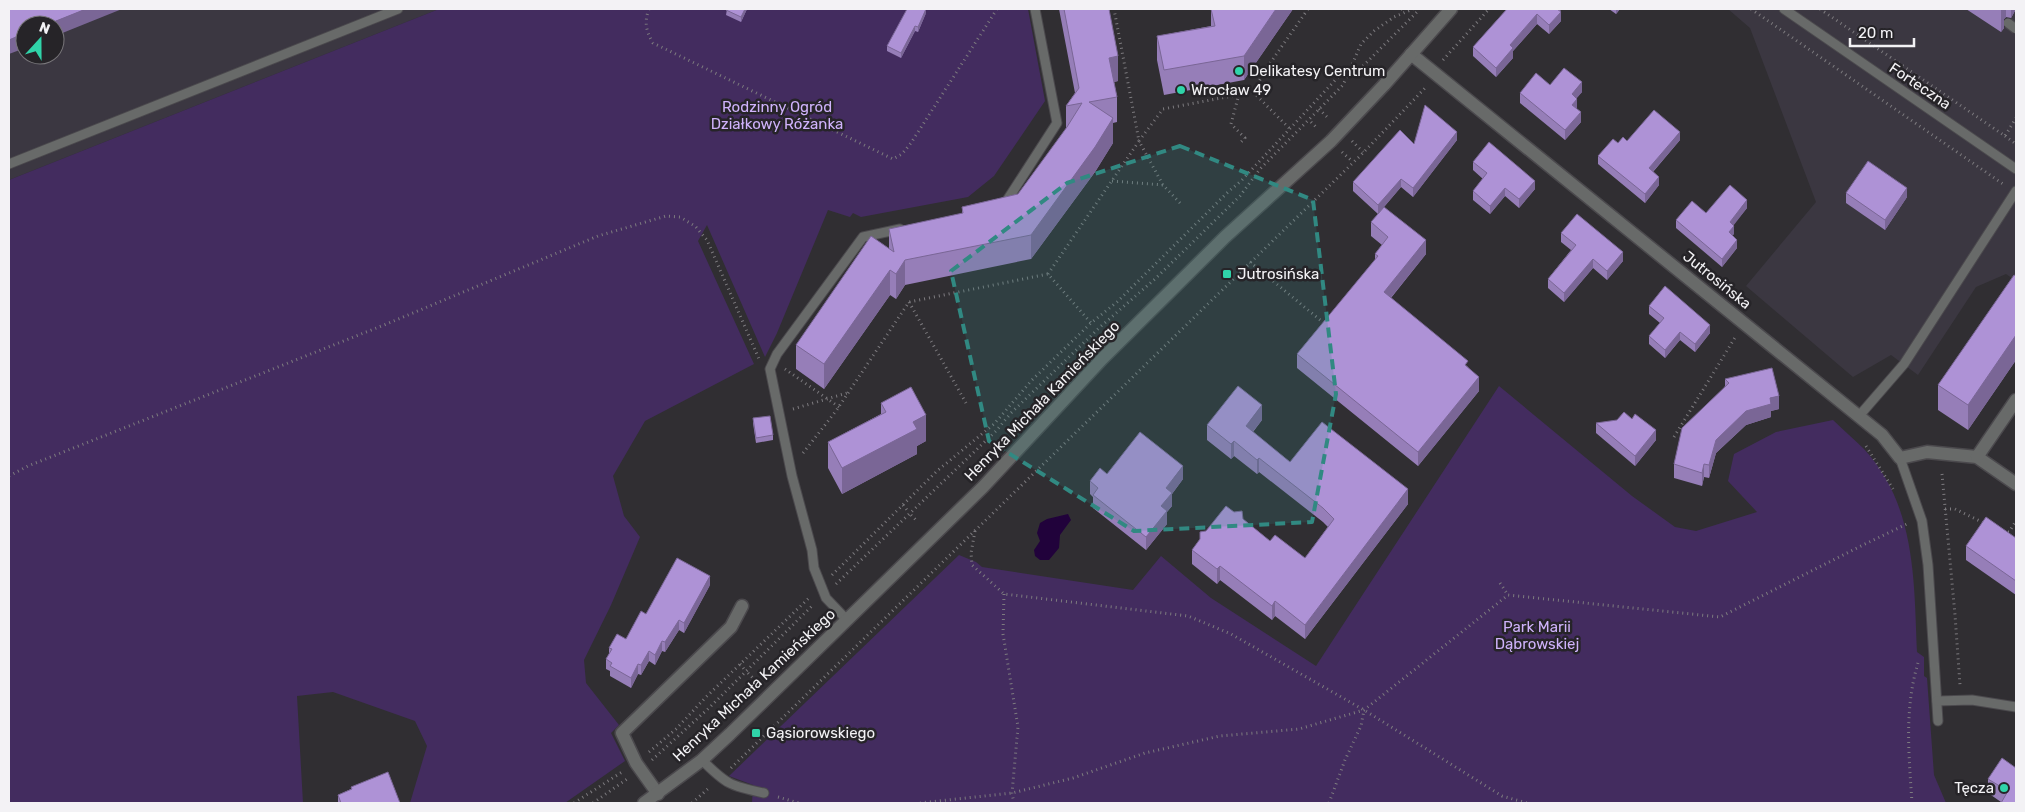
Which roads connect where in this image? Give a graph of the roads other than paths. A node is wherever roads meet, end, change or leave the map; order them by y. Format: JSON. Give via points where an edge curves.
{"nodes":[{"id":1,"x":398,"y":9,"type":"edge"},
{"id":2,"x":1035,"y":9,"type":"edge"},
{"id":3,"x":1451,"y":9,"type":"edge"},
{"id":4,"x":1784,"y":9,"type":"edge"},
{"id":5,"x":2008,"y":22,"type":"dead end"},
{"id":6,"x":2016,"y":29,"type":"edge"},
{"id":7,"x":1411,"y":54,"type":"junction"},
{"id":8,"x":9,"y":164,"type":"edge"},
{"id":9,"x":2015,"y":166,"type":"edge"},
{"id":10,"x":2016,"y":192,"type":"edge"},
{"id":11,"x":992,"y":210,"type":"edge"},
{"id":12,"x":909,"y":228,"type":"edge"},
{"id":13,"x":2016,"y":400,"type":"edge"},
{"id":14,"x":1859,"y":416,"type":"junction"},
{"id":15,"x":1977,"y":457,"type":"junction"},
{"id":16,"x":1900,"y":458,"type":"junction"},
{"id":17,"x":2016,"y":484,"type":"edge"},
{"id":18,"x":742,"y":606,"type":"dead end"},
{"id":19,"x":847,"y":620,"type":"junction"},
{"id":20,"x":1937,"y":701,"type":"junction"},
{"id":21,"x":2016,"y":707,"type":"edge"},
{"id":22,"x":1938,"y":721,"type":"dead end"},
{"id":23,"x":702,"y":760,"type":"junction"},
{"id":24,"x":764,"y":793,"type":"road end"},
{"id":25,"x":658,"y":794,"type":"junction"},
{"id":26,"x":644,"y":803,"type":"edge"}],
"edges":[{"from":1,"to":8,"type":"lane"},
{"from":2,"to":11,"type":"lane","via":[[1057,123],[1002,209]]},
{"from":3,"to":7,"type":"street","name":"Henryka Michała Kamieńskiego"},
{"from":4,"to":9,"type":"lane","name":"Forteczna"},
{"from":5,"to":6,"type":"lane","bridge":true},
{"from":7,"to":14,"type":"street","name":"Jutrosińska"},
{"from":7,"to":19,"type":"street","name":"Henryka Michała Kamieńskiego","via":[[1331,141],[1225,238],[1102,360],[983,487]]},
{"from":10,"to":14,"type":"lane","via":[[1904,364]]},
{"from":12,"to":19,"type":"lane","via":[[863,237],[777,354],[770,369],[814,568],[826,598]]},
{"from":13,"to":15,"type":"street"},
{"from":14,"to":16,"type":"street","name":"Jutrosińska","via":[[1882,435]]},
{"from":15,"to":16,"type":"street","via":[[1927,452]]},
{"from":15,"to":17,"type":"street"},
{"from":16,"to":20,"type":"lane","via":[[1922,521]]},
{"from":18,"to":25,"type":"street","via":[[731,628],[622,734],[636,763]]},
{"from":19,"to":23,"type":"street","name":"Henryka Michała Kamieńskiego"},
{"from":20,"to":21,"type":"lane","via":[[1972,700]]},
{"from":20,"to":22,"type":"lane"},
{"from":23,"to":24,"type":"lane","via":[[720,778],[734,786]]},
{"from":23,"to":25,"type":"street","name":"Henryka Michała Kamieńskiego"},
{"from":25,"to":26,"type":"street","name":"Henryka Michała Kamieńskiego"}]}
